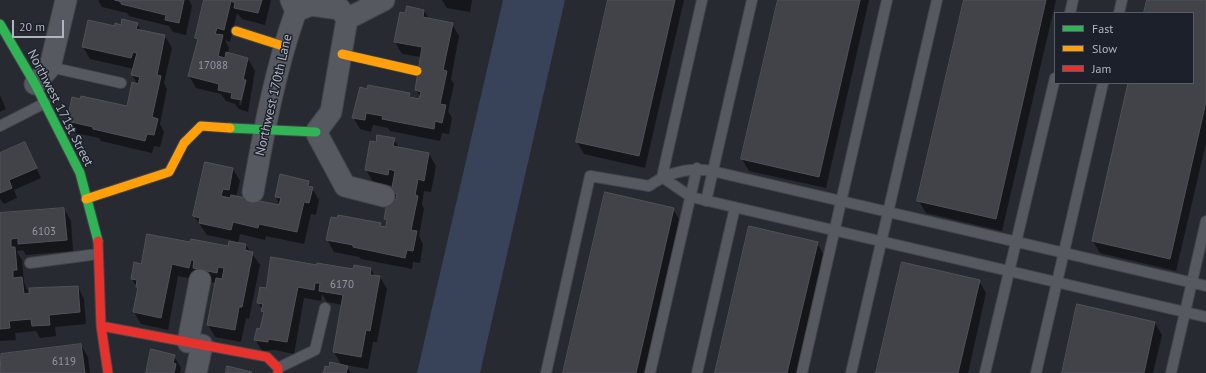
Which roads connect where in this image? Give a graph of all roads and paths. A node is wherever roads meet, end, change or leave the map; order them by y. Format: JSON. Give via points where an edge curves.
{"nodes":[{"id":1,"x":66,"y":0,"type":"edge"},
{"id":2,"x":384,"y":0,"type":"edge"},
{"id":3,"x":702,"y":0,"type":"edge"},
{"id":4,"x":752,"y":0,"type":"edge"},
{"id":5,"x":887,"y":0,"type":"edge"},
{"id":6,"x":936,"y":0,"type":"edge"},
{"id":7,"x":1073,"y":0,"type":"edge"},
{"id":8,"x":1122,"y":0,"type":"edge"},
{"id":9,"x":294,"y":6,"type":"edge"},
{"id":10,"x":1070,"y":12,"type":"edge"},
{"id":11,"x":1119,"y":12,"type":"edge"},
{"id":12,"x":347,"y":19,"type":"junction"},
{"id":13,"x":0,"y":24,"type":"edge"},
{"id":14,"x":236,"y":31,"type":"dead end"},
{"id":15,"x":284,"y":46,"type":"junction"},
{"id":16,"x":342,"y":54,"type":"junction"},
{"id":17,"x":50,"y":67,"type":"junction"},
{"id":18,"x":417,"y":71,"type":"dead end"},
{"id":19,"x":1054,"y":82,"type":"edge"},
{"id":20,"x":121,"y":83,"type":"dead end"},
{"id":21,"x":35,"y":84,"type":"junction"},
{"id":22,"x":1103,"y":84,"type":"edge"},
{"id":23,"x":45,"y":103,"type":"junction"},
{"id":24,"x":0,"y":126,"type":"edge"},
{"id":25,"x":264,"y":130,"type":"junction"},
{"id":26,"x":316,"y":132,"type":"junction"},
{"id":27,"x":697,"y":168,"type":"junction"},
{"id":28,"x":712,"y":171,"type":"junction"},
{"id":29,"x":662,"y":177,"type":"junction"},
{"id":30,"x":254,"y":192,"type":"dead end"},
{"id":31,"x":384,"y":196,"type":"dead end"},
{"id":32,"x":691,"y":198,"type":"junction"},
{"id":33,"x":86,"y":199,"type":"junction"},
{"id":34,"x":706,"y":201,"type":"junction"},
{"id":35,"x":840,"y":202,"type":"junction"},
{"id":36,"x":735,"y":207,"type":"junction"},
{"id":37,"x":888,"y":213,"type":"junction"},
{"id":38,"x":1206,"y":221,"type":"edge"},
{"id":39,"x":834,"y":230,"type":"junction"},
{"id":40,"x":881,"y":240,"type":"junction"},
{"id":41,"x":1017,"y":242,"type":"junction"},
{"id":42,"x":98,"y":254,"type":"junction"},
{"id":43,"x":1064,"y":254,"type":"junction"},
{"id":44,"x":30,"y":263,"type":"dead end"},
{"id":45,"x":1010,"y":271,"type":"junction"},
{"id":46,"x":200,"y":280,"type":"dead end"},
{"id":47,"x":1058,"y":282,"type":"junction"},
{"id":48,"x":1191,"y":284,"type":"junction"},
{"id":49,"x":1206,"y":286,"type":"edge"},
{"id":50,"x":325,"y":308,"type":"dead end"},
{"id":51,"x":1184,"y":313,"type":"junction"},
{"id":52,"x":1206,"y":317,"type":"edge"},
{"id":53,"x":101,"y":326,"type":"junction"},
{"id":54,"x":195,"y":343,"type":"junction"},
{"id":55,"x":278,"y":370,"type":"edge"},
{"id":56,"x":108,"y":373,"type":"edge"},
{"id":57,"x":196,"y":373,"type":"edge"},
{"id":58,"x":546,"y":373,"type":"edge"},
{"id":59,"x":650,"y":373,"type":"edge"},
{"id":60,"x":697,"y":373,"type":"edge"},
{"id":61,"x":802,"y":373,"type":"edge"},
{"id":62,"x":851,"y":373,"type":"edge"},
{"id":63,"x":985,"y":373,"type":"edge"},
{"id":64,"x":1036,"y":373,"type":"edge"},
{"id":65,"x":1170,"y":373,"type":"edge"}],
"edges":[{"from":1,"to":17,"type":"street"},
{"from":2,"to":12,"type":"street"},
{"from":3,"to":29,"type":"lane"},
{"from":4,"to":28,"type":"lane"},
{"from":5,"to":35,"type":"lane"},
{"from":6,"to":37,"type":"lane"},
{"from":7,"to":10,"type":"lane"},
{"from":8,"to":11,"type":"lane"},
{"from":9,"to":12,"type":"street","via":[[311,5],[340,9]]},
{"from":9,"to":15,"type":"street","name":"Northwest 170th Lane"},
{"from":12,"to":16,"type":"street"},
{"from":13,"to":21,"type":"street","name":"Northwest 171st Street"},
{"from":14,"to":15,"type":"street"},
{"from":15,"to":25,"type":"street","name":"Northwest 170th Lane"},
{"from":16,"to":18,"type":"street"},
{"from":16,"to":26,"type":"street","via":[[331,112]]},
{"from":17,"to":20,"type":"lane"},
{"from":17,"to":21,"type":"street"},
{"from":19,"to":41,"type":"lane"},
{"from":21,"to":23,"type":"street","name":"Northwest 171st Street"},
{"from":22,"to":43,"type":"lane"},
{"from":23,"to":24,"type":"lane"},
{"from":23,"to":33,"type":"street","name":"Northwest 171st Street","via":[[80,173]]},
{"from":25,"to":26,"type":"street"},
{"from":25,"to":30,"type":"street","name":"Northwest 170th Lane"},
{"from":25,"to":33,"type":"street","via":[[201,126],[184,143],[169,172]]},
{"from":26,"to":31,"type":"street","via":[[345,186]]},
{"from":27,"to":28,"type":"lane"},
{"from":27,"to":29,"type":"lane"},
{"from":27,"to":32,"type":"lane"},
{"from":28,"to":34,"type":"lane"},
{"from":28,"to":35,"type":"lane"},
{"from":29,"to":32,"type":"lane"},
{"from":29,"to":58,"type":"lane","via":[[648,186],[590,176]]},
{"from":32,"to":34,"type":"lane"},
{"from":32,"to":59,"type":"lane"},
{"from":33,"to":42,"type":"street","name":"Northwest 171st Street","via":[[98,239]]},
{"from":34,"to":36,"type":"lane"},
{"from":35,"to":37,"type":"lane"},
{"from":35,"to":39,"type":"lane"},
{"from":36,"to":39,"type":"lane"},
{"from":36,"to":60,"type":"lane"},
{"from":37,"to":40,"type":"lane"},
{"from":37,"to":41,"type":"lane"},
{"from":38,"to":48,"type":"lane"},
{"from":39,"to":40,"type":"lane"},
{"from":39,"to":61,"type":"lane"},
{"from":40,"to":45,"type":"lane"},
{"from":40,"to":62,"type":"lane"},
{"from":41,"to":43,"type":"lane"},
{"from":41,"to":45,"type":"lane"},
{"from":42,"to":44,"type":"lane"},
{"from":42,"to":53,"type":"street","name":"Northwest 171st Street"},
{"from":43,"to":47,"type":"lane"},
{"from":43,"to":48,"type":"lane"},
{"from":45,"to":47,"type":"lane"},
{"from":45,"to":63,"type":"lane"},
{"from":46,"to":54,"type":"street"},
{"from":47,"to":51,"type":"lane"},
{"from":47,"to":64,"type":"lane"},
{"from":48,"to":49,"type":"lane"},
{"from":48,"to":51,"type":"lane"},
{"from":50,"to":55,"type":"lane","via":[[315,350]]},
{"from":51,"to":52,"type":"lane"},
{"from":51,"to":65,"type":"lane"},
{"from":53,"to":54,"type":"street"},
{"from":53,"to":56,"type":"street","name":"Northwest 171st Street"},
{"from":54,"to":55,"type":"street","via":[[267,357]]},
{"from":54,"to":57,"type":"street"}]}
